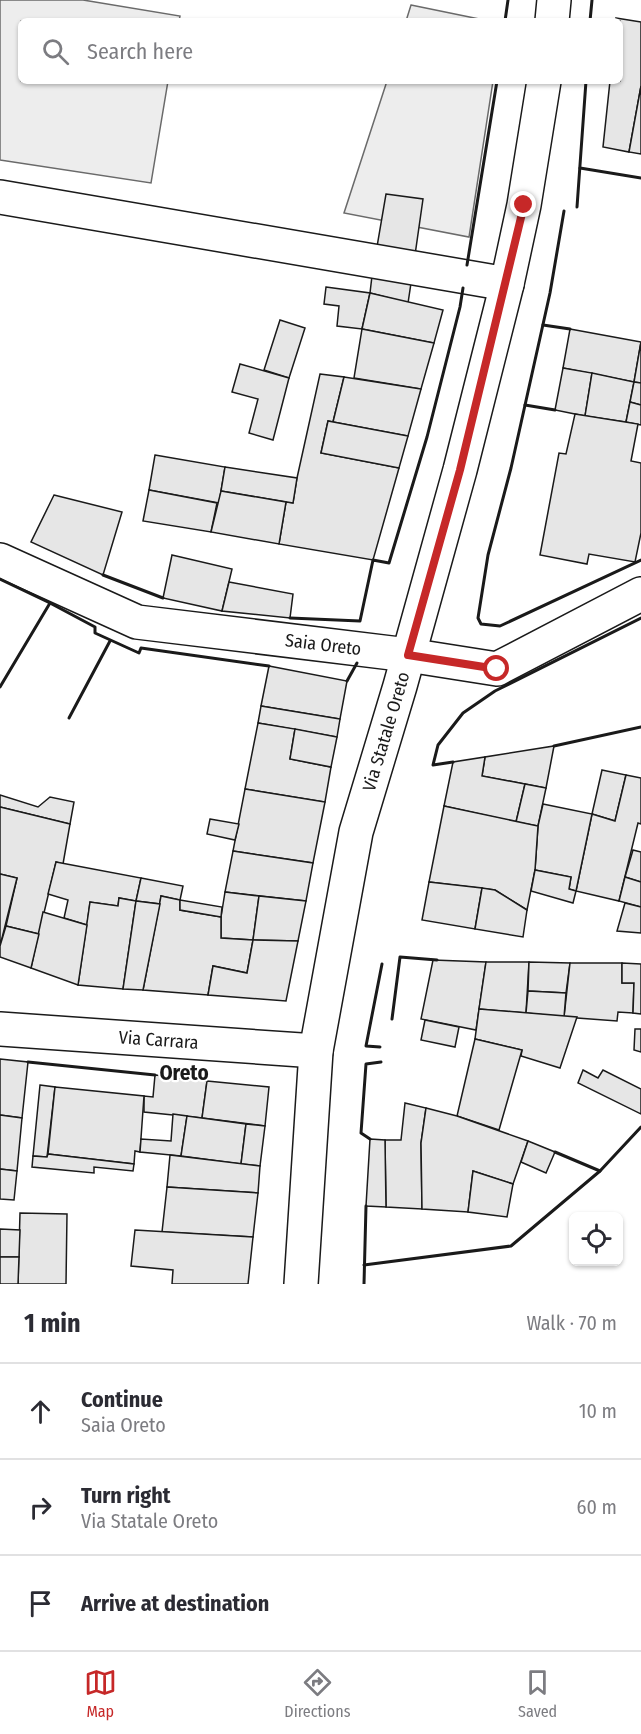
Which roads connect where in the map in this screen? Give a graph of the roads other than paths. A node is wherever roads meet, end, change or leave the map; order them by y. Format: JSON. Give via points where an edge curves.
{"nodes":[{"id":1,"x":554,"y":0,"type":"edge"},
{"id":2,"x":552,"y":18,"type":"edge"},
{"id":3,"x":544,"y":84,"type":"edge"},
{"id":4,"x":0,"y":197,"type":"edge"},
{"id":5,"x":507,"y":284,"type":"junction"},
{"id":6,"x":0,"y":560,"type":"edge"},
{"id":7,"x":641,"y":594,"type":"edge"},
{"id":8,"x":408,"y":655,"type":"junction"},
{"id":9,"x":0,"y":1029,"type":"edge"},
{"id":10,"x":316,"y":1051,"type":"junction"},
{"id":11,"x":302,"y":1284,"type":"edge"}],
"edges":[{"from":1,"to":2,"type":"main road"},
{"from":3,"to":5,"type":"main road","name":"Via Statale Oreto"},
{"from":4,"to":5,"type":"main road"},
{"from":5,"to":8,"type":"main road","name":"Via Statale Oreto"},
{"from":6,"to":8,"type":"main road","name":"Saia Oreto","via":[[137,622]]},
{"from":7,"to":8,"type":"main road","name":"Saia Oreto","via":[[497,669]]},
{"from":8,"to":10,"type":"main road","name":"Via Statale Oreto","via":[[356,832]]},
{"from":9,"to":10,"type":"main road","name":"Via Carrara"},
{"from":10,"to":11,"type":"main road","name":"Via Statale Oreto"}]}
